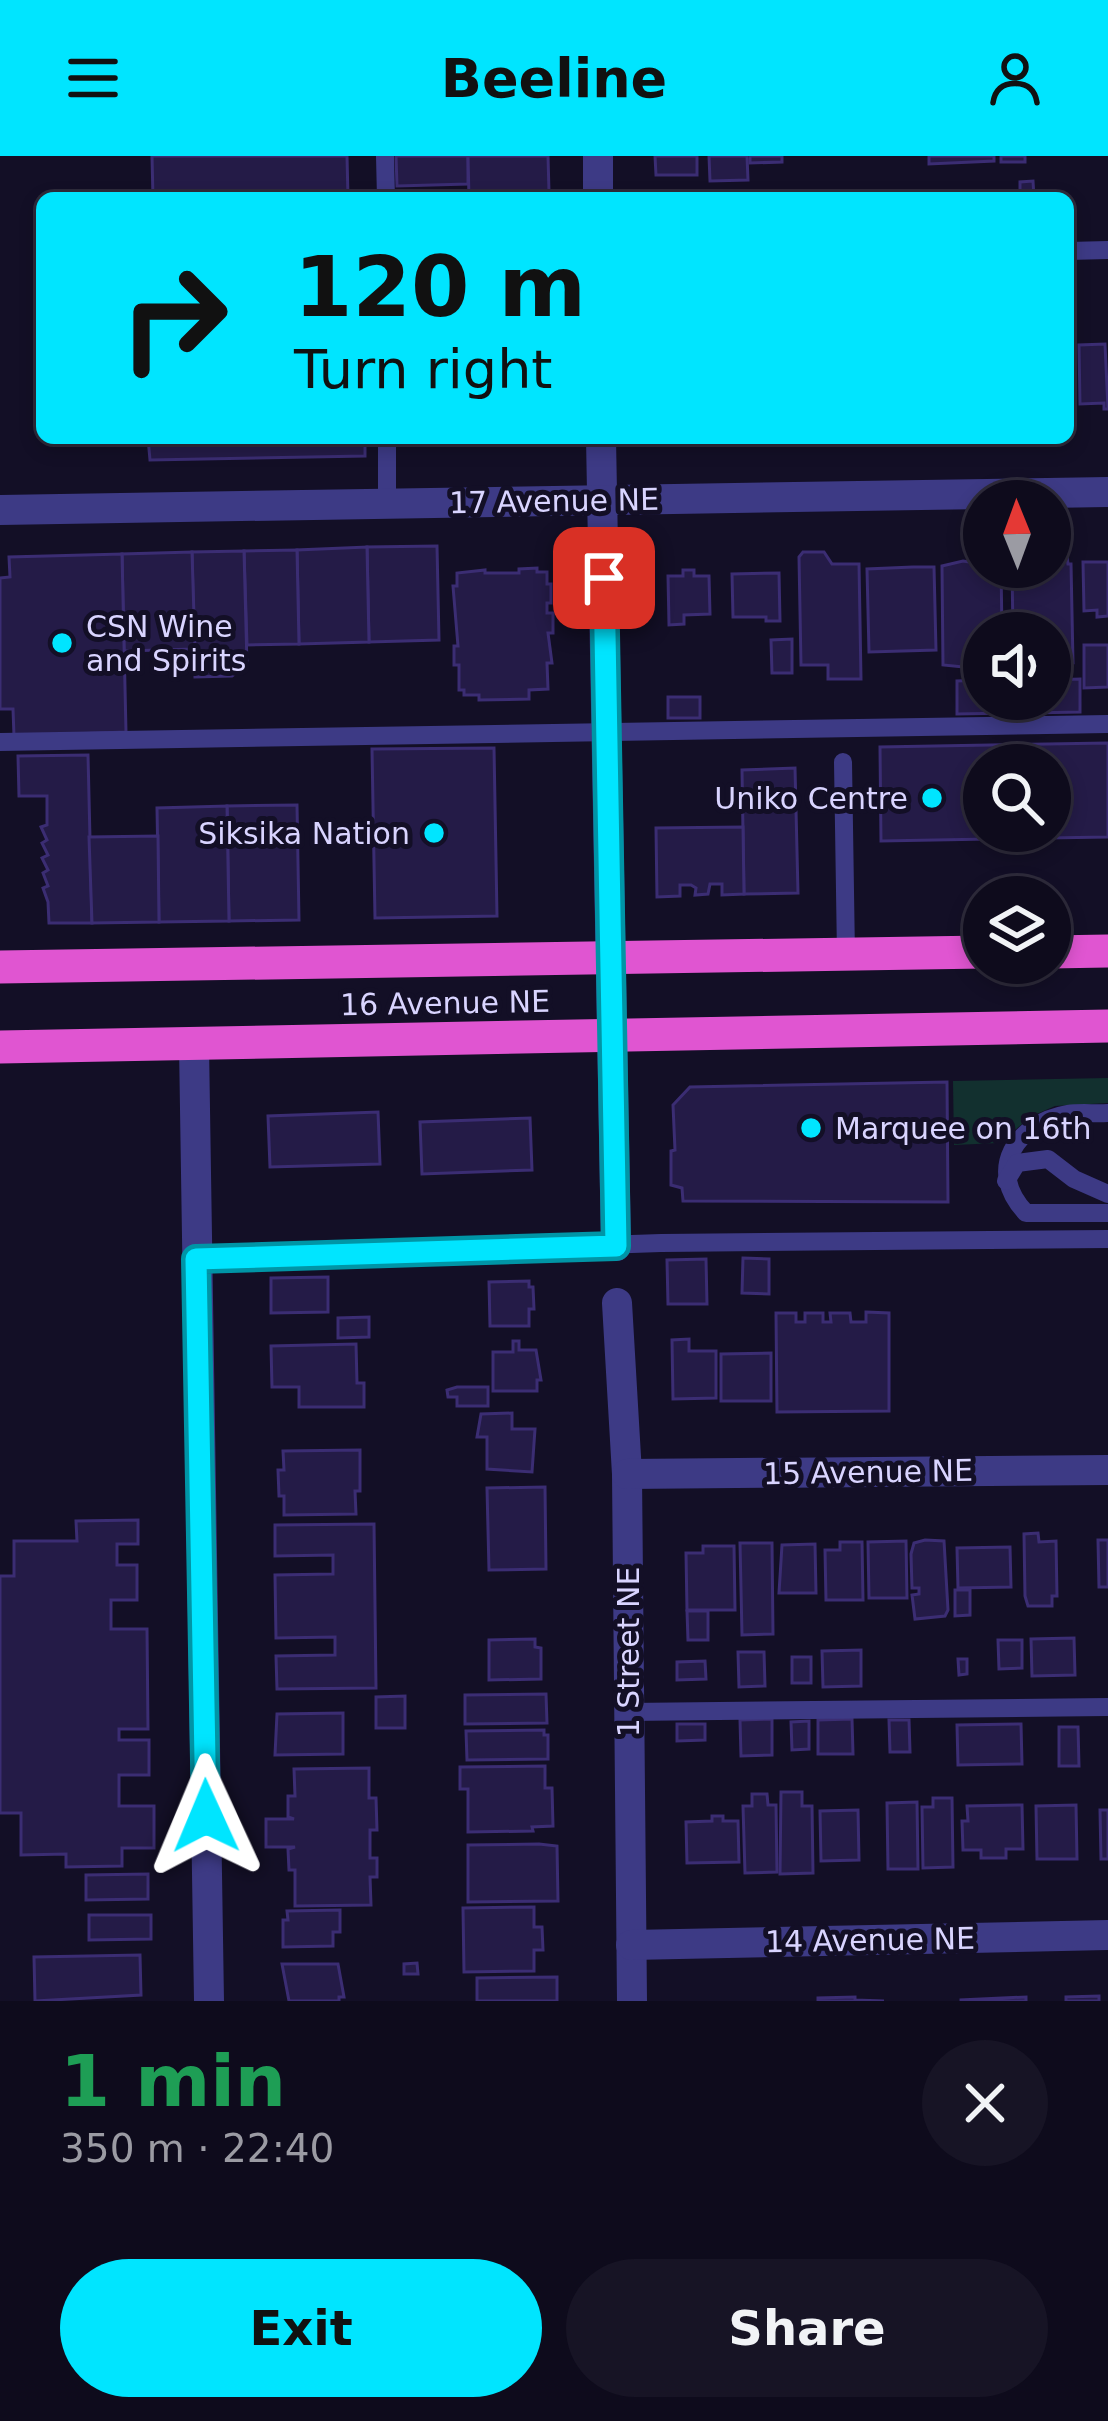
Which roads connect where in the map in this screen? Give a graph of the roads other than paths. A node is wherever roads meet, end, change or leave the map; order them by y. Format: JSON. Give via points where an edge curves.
{"nodes":[{"id":1,"x":385,"y":156,"type":"edge"},
{"id":2,"x":598,"y":156,"type":"edge"},
{"id":3,"x":386,"y":192,"type":"edge"},
{"id":4,"x":598,"y":192,"type":"edge"},
{"id":5,"x":1074,"y":250,"type":"edge"},
{"id":6,"x":1108,"y":250,"type":"edge"},
{"id":7,"x":387,"y":444,"type":"edge"},
{"id":8,"x":602,"y":444,"type":"edge"},
{"id":9,"x":1108,"y":492,"type":"edge"},
{"id":10,"x":602,"y":500,"type":"junction"},
{"id":11,"x":387,"y":503,"type":"junction"},
{"id":12,"x":0,"y":510,"type":"edge"},
{"id":13,"x":1108,"y":724,"type":"edge"},
{"id":14,"x":608,"y":732,"type":"junction"},
{"id":15,"x":0,"y":742,"type":"edge"},
{"id":16,"x":843,"y":762,"type":"dead end"},
{"id":17,"x":1108,"y":951,"type":"edge"},
{"id":18,"x":963,"y":952,"type":"edge"},
{"id":19,"x":1071,"y":952,"type":"edge"},
{"id":20,"x":846,"y":955,"type":"junction"},
{"id":21,"x":611,"y":959,"type":"junction"},
{"id":22,"x":0,"y":967,"type":"edge"},
{"id":23,"x":1108,"y":1026,"type":"edge"},
{"id":24,"x":611,"y":1035,"type":"junction"},
{"id":25,"x":194,"y":1045,"type":"junction"},
{"id":26,"x":0,"y":1047,"type":"edge"},
{"id":27,"x":1108,"y":1113,"type":"edge"},
{"id":28,"x":1006,"y":1181,"type":"junction"},
{"id":29,"x":1108,"y":1194,"type":"edge"},
{"id":30,"x":1108,"y":1213,"type":"edge"},
{"id":31,"x":1108,"y":1239,"type":"edge"},
{"id":32,"x":616,"y":1246,"type":"junction"},
{"id":33,"x":196,"y":1259,"type":"junction"},
{"id":34,"x":617,"y":1303,"type":"dead end"},
{"id":35,"x":1108,"y":1470,"type":"edge"},
{"id":36,"x":627,"y":1474,"type":"junction"},
{"id":37,"x":1108,"y":1707,"type":"edge"},
{"id":38,"x":628,"y":1712,"type":"junction"},
{"id":39,"x":1108,"y":1935,"type":"edge"},
{"id":40,"x":631,"y":1945,"type":"junction"},
{"id":41,"x":209,"y":2001,"type":"edge"},
{"id":42,"x":632,"y":2001,"type":"edge"}],
"edges":[{"from":1,"to":3,"type":"lane"},
{"from":2,"to":4,"type":"street"},
{"from":5,"to":6,"type":"lane"},
{"from":7,"to":11,"type":"lane"},
{"from":8,"to":10,"type":"street"},
{"from":9,"to":10,"type":"street","name":"17 Avenue NE"},
{"from":10,"to":11,"type":"street","name":"17 Avenue NE"},
{"from":10,"to":14,"type":"street"},
{"from":11,"to":12,"type":"street","name":"17 Avenue NE"},
{"from":13,"to":14,"type":"lane"},
{"from":14,"to":15,"type":"lane"},
{"from":14,"to":21,"type":"street"},
{"from":16,"to":20,"type":"lane"},
{"from":17,"to":19,"type":"highway"},
{"from":18,"to":20,"type":"highway","name":"16 Avenue NE"},
{"from":20,"to":21,"type":"highway","name":"16 Avenue NE"},
{"from":21,"to":22,"type":"highway","name":"16 Avenue NE"},
{"from":21,"to":24,"type":"street"},
{"from":23,"to":24,"type":"highway","name":"16 Avenue NE"},
{"from":24,"to":25,"type":"highway","name":"16 Avenue NE"},
{"from":24,"to":32,"type":"street"},
{"from":25,"to":26,"type":"highway","name":"16 Avenue NE"},
{"from":25,"to":33,"type":"street"},
{"from":27,"to":28,"type":"lane","via":[[1065,1114],[1033,1128],[1007,1159]]},
{"from":28,"to":29,"type":"lane","via":[[1017,1163],[1048,1160]]},
{"from":28,"to":30,"type":"lane","via":[[1026,1213]]},
{"from":31,"to":32,"type":"lane"},
{"from":32,"to":33,"type":"lane"},
{"from":33,"to":41,"type":"street"},
{"from":34,"to":36,"type":"street","name":"1 Street NE"},
{"from":35,"to":36,"type":"street","name":"15 Avenue NE"},
{"from":36,"to":38,"type":"street","name":"1 Street NE"},
{"from":37,"to":38,"type":"lane"},
{"from":38,"to":40,"type":"street","name":"1 Street NE"},
{"from":39,"to":40,"type":"street","name":"14 Avenue NE"},
{"from":40,"to":42,"type":"street","name":"1 Street NE"}]}
